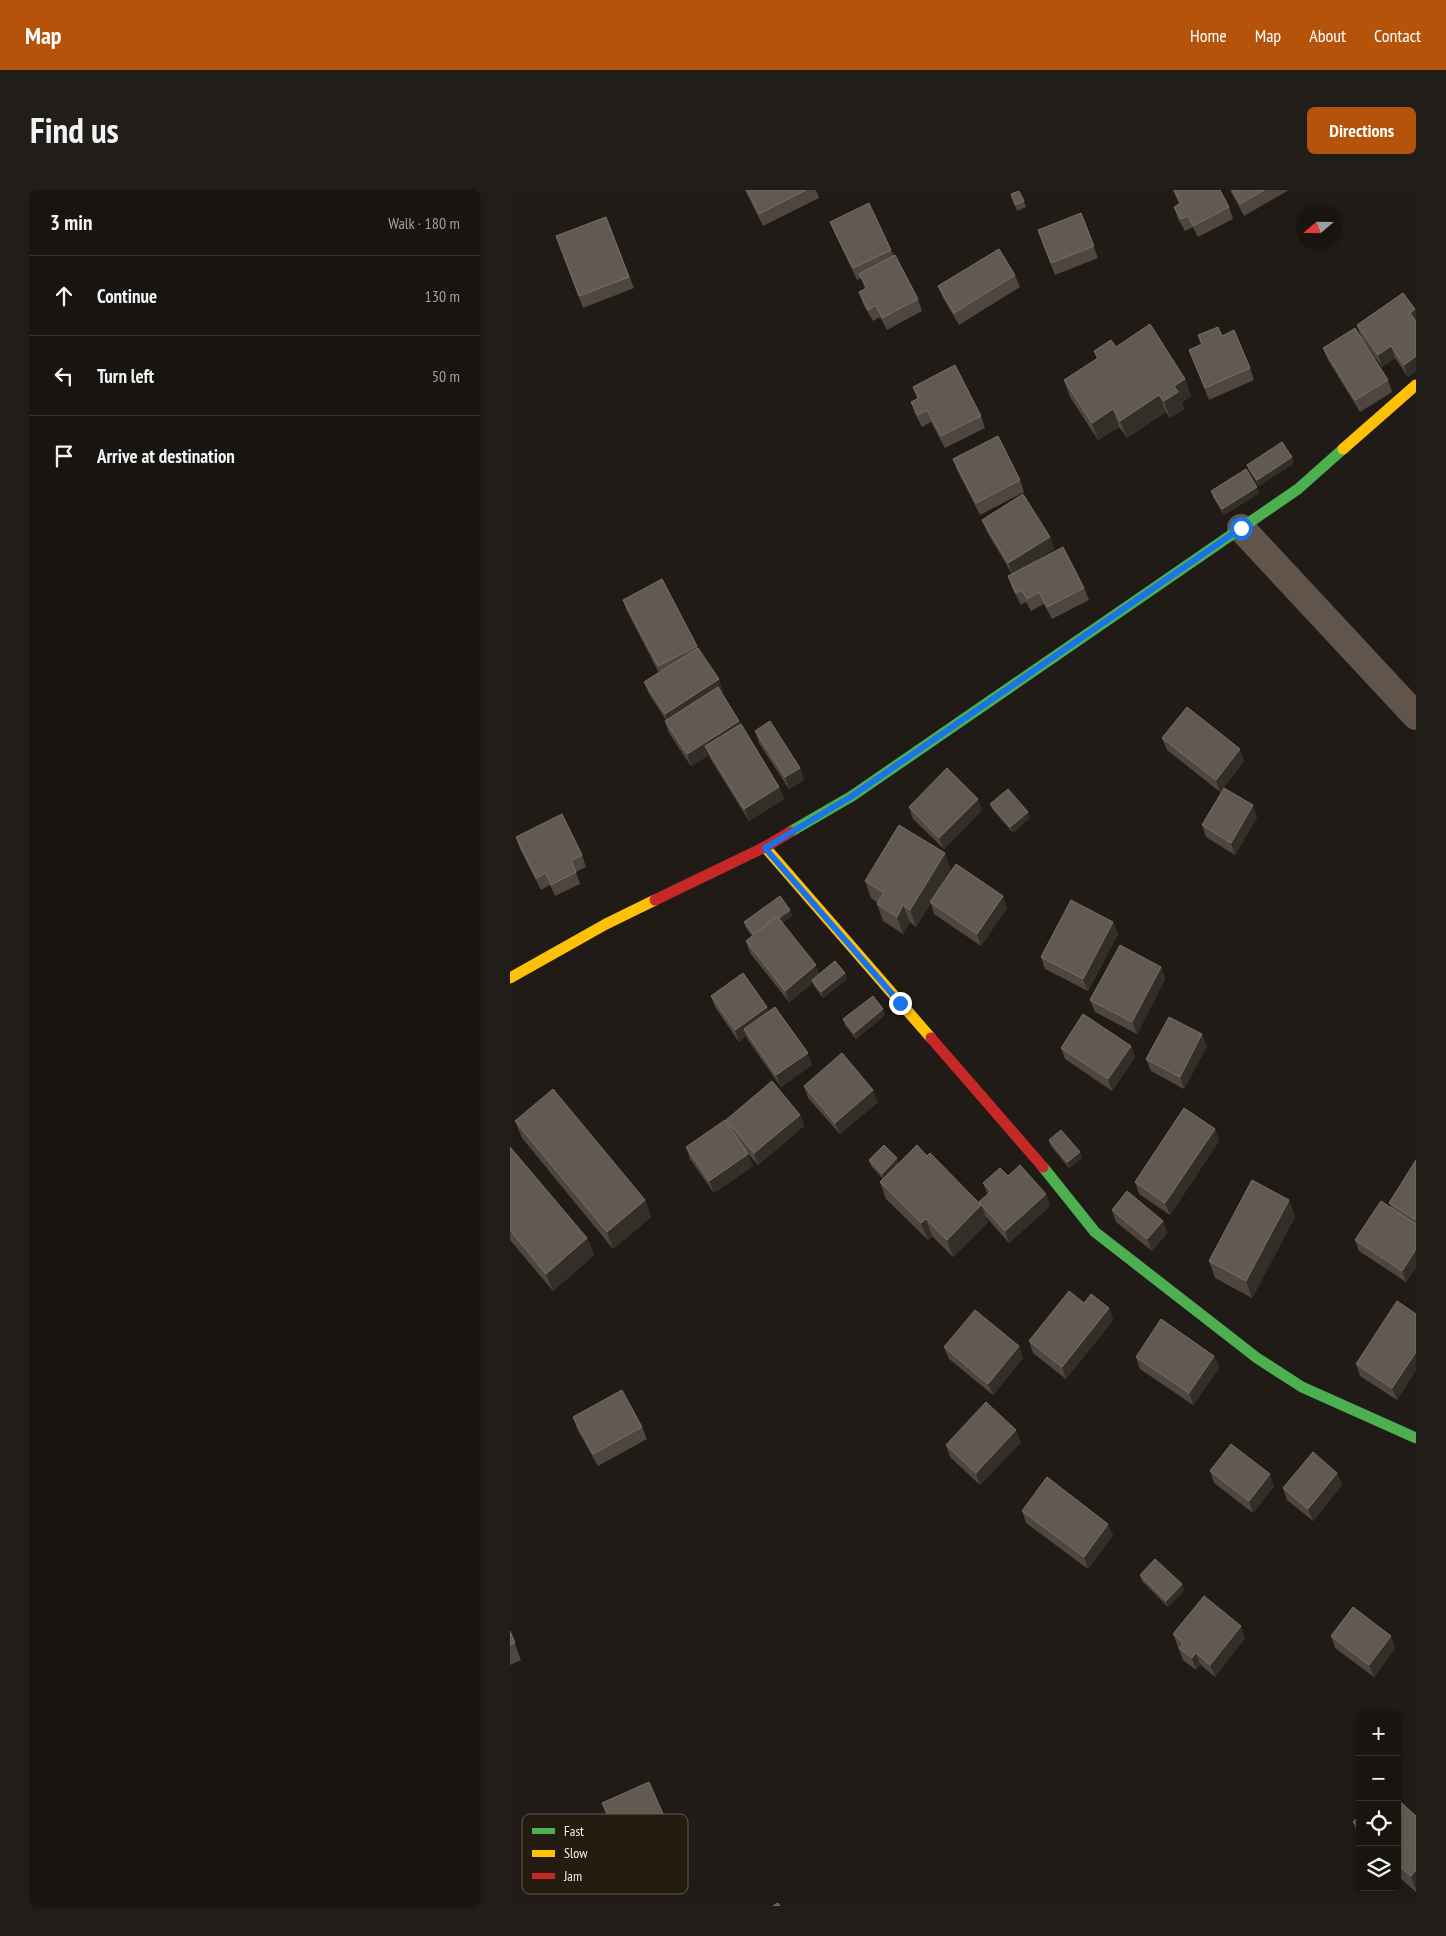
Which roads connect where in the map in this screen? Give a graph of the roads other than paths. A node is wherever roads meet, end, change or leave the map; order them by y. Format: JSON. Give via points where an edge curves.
{"nodes":[{"id":1,"x":1416,"y":385,"type":"edge"},
{"id":2,"x":1241,"y":528,"type":"junction"},
{"id":3,"x":1416,"y":716,"type":"edge"},
{"id":4,"x":765,"y":848,"type":"junction"},
{"id":5,"x":510,"y":978,"type":"edge"},
{"id":6,"x":1416,"y":1438,"type":"edge"}],
"edges":[{"from":1,"to":2,"type":"street","via":[[1298,489]]},
{"from":2,"to":3,"type":"street"},
{"from":2,"to":4,"type":"street","via":[[852,796]]},
{"from":4,"to":5,"type":"street","via":[[606,924]]},
{"from":4,"to":6,"type":"street","via":[[1050,1175],[1095,1232],[1264,1363],[1302,1387]]}]}
